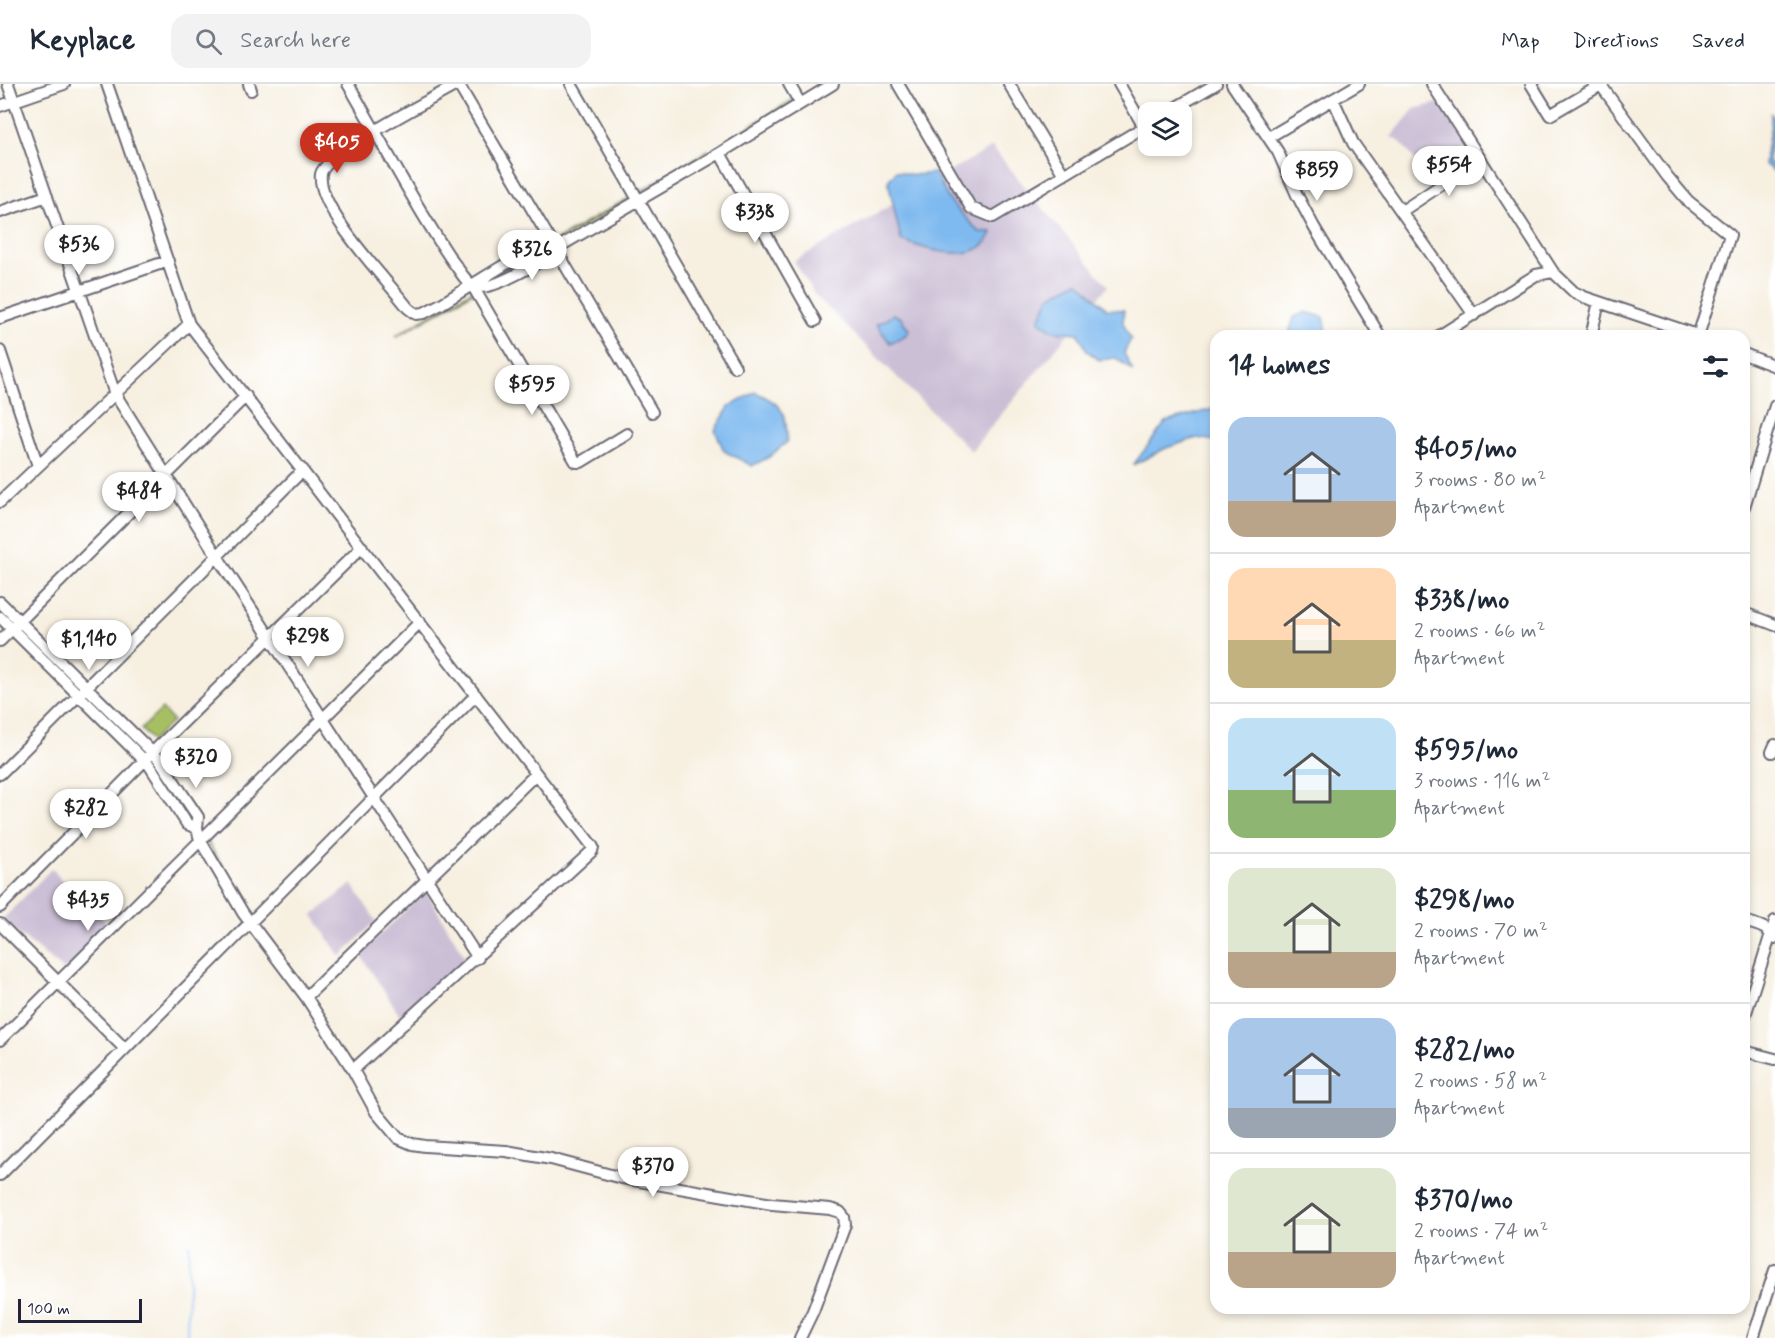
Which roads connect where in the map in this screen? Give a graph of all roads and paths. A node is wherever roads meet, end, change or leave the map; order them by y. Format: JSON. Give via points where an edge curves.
{"nodes":[{"id":1,"x":8,"y":84,"type":"edge"},
{"id":2,"x":64,"y":84,"type":"edge"},
{"id":3,"x":107,"y":84,"type":"edge"},
{"id":4,"x":348,"y":84,"type":"edge"},
{"id":5,"x":571,"y":84,"type":"edge"},
{"id":6,"x":789,"y":84,"type":"edge"},
{"id":7,"x":833,"y":84,"type":"edge"},
{"id":8,"x":898,"y":84,"type":"edge"},
{"id":9,"x":1009,"y":84,"type":"edge"},
{"id":10,"x":1119,"y":84,"type":"edge"},
{"id":11,"x":1216,"y":84,"type":"edge"},
{"id":12,"x":1232,"y":84,"type":"edge"},
{"id":13,"x":1359,"y":84,"type":"edge"},
{"id":14,"x":1432,"y":84,"type":"edge"},
{"id":15,"x":1531,"y":84,"type":"edge"},
{"id":16,"x":1600,"y":85,"type":"edge"},
{"id":17,"x":1333,"y":99,"type":"junction"},
{"id":18,"x":14,"y":101,"type":"junction"},
{"id":19,"x":1185,"y":102,"type":"edge"},
{"id":20,"x":801,"y":103,"type":"junction"},
{"id":21,"x":0,"y":106,"type":"edge"},
{"id":22,"x":1138,"y":114,"type":"edge"},
{"id":23,"x":376,"y":131,"type":"junction"},
{"id":24,"x":1138,"y":131,"type":"edge"},
{"id":25,"x":1269,"y":137,"type":"junction"},
{"id":26,"x":720,"y":153,"type":"junction"},
{"id":27,"x":1480,"y":159,"type":"junction"},
{"id":28,"x":1065,"y":175,"type":"junction"},
{"id":29,"x":47,"y":196,"type":"junction"},
{"id":30,"x":638,"y":200,"type":"junction"},
{"id":31,"x":1402,"y":211,"type":"junction"},
{"id":32,"x":0,"y":212,"type":"edge"},
{"id":33,"x":555,"y":249,"type":"junction"},
{"id":34,"x":168,"y":261,"type":"junction"},
{"id":35,"x":1553,"y":272,"type":"junction"},
{"id":36,"x":472,"y":285,"type":"junction"},
{"id":37,"x":80,"y":291,"type":"junction"},
{"id":38,"x":1599,"y":302,"type":"junction"},
{"id":39,"x":1474,"y":315,"type":"junction"},
{"id":40,"x":0,"y":318,"type":"edge"},
{"id":41,"x":815,"y":321,"type":"dead end"},
{"id":42,"x":189,"y":324,"type":"junction"},
{"id":43,"x":1376,"y":330,"type":"edge"},
{"id":44,"x":1449,"y":330,"type":"edge"},
{"id":45,"x":1592,"y":330,"type":"edge"},
{"id":46,"x":1681,"y":330,"type":"edge"},
{"id":47,"x":1701,"y":330,"type":"edge"},
{"id":48,"x":0,"y":351,"type":"edge"},
{"id":49,"x":1750,"y":356,"type":"edge"},
{"id":50,"x":1775,"y":366,"type":"edge"},
{"id":51,"x":735,"y":367,"type":"dead end"},
{"id":52,"x":115,"y":394,"type":"junction"},
{"id":53,"x":246,"y":396,"type":"junction"},
{"id":54,"x":1775,"y":406,"type":"edge"},
{"id":55,"x":652,"y":411,"type":"dead end"},
{"id":56,"x":627,"y":434,"type":"dead end"},
{"id":57,"x":38,"y":466,"type":"junction"},
{"id":58,"x":303,"y":470,"type":"junction"},
{"id":59,"x":166,"y":476,"type":"junction"},
{"id":60,"x":1750,"y":487,"type":"edge"},
{"id":61,"x":0,"y":502,"type":"edge"},
{"id":62,"x":362,"y":547,"type":"junction"},
{"id":63,"x":217,"y":556,"type":"junction"},
{"id":64,"x":0,"y":602,"type":"edge"},
{"id":65,"x":1750,"y":615,"type":"edge"},
{"id":66,"x":0,"y":617,"type":"edge"},
{"id":67,"x":420,"y":622,"type":"junction"},
{"id":68,"x":16,"y":625,"type":"junction"},
{"id":69,"x":1775,"y":625,"type":"edge"},
{"id":70,"x":271,"y":638,"type":"junction"},
{"id":71,"x":0,"y":641,"type":"edge"},
{"id":72,"x":82,"y":691,"type":"junction"},
{"id":73,"x":476,"y":695,"type":"junction"},
{"id":74,"x":323,"y":717,"type":"junction"},
{"id":75,"x":148,"y":757,"type":"junction"},
{"id":76,"x":0,"y":774,"type":"edge"},
{"id":77,"x":536,"y":774,"type":"junction"},
{"id":78,"x":375,"y":797,"type":"junction"},
{"id":79,"x":200,"y":840,"type":"junction"},
{"id":80,"x":427,"y":879,"type":"junction"},
{"id":81,"x":0,"y":907,"type":"edge"},
{"id":82,"x":1775,"y":921,"type":"edge"},
{"id":83,"x":1750,"y":923,"type":"edge"},
{"id":84,"x":0,"y":924,"type":"edge"},
{"id":85,"x":250,"y":924,"type":"junction"},
{"id":86,"x":1773,"y":936,"type":"edge"},
{"id":87,"x":478,"y":958,"type":"junction"},
{"id":88,"x":58,"y":982,"type":"junction"},
{"id":89,"x":306,"y":997,"type":"junction"},
{"id":90,"x":1750,"y":1002,"type":"edge"},
{"id":91,"x":0,"y":1040,"type":"edge"},
{"id":92,"x":125,"y":1049,"type":"junction"},
{"id":93,"x":1750,"y":1053,"type":"edge"},
{"id":94,"x":1775,"y":1059,"type":"edge"},
{"id":95,"x":354,"y":1070,"type":"junction"},
{"id":96,"x":0,"y":1175,"type":"edge"},
{"id":97,"x":1775,"y":1270,"type":"edge"},
{"id":98,"x":800,"y":1338,"type":"edge"},
{"id":99,"x":1753,"y":1338,"type":"edge"}],
"edges":[{"from":1,"to":18,"type":"street"},
{"from":2,"to":18,"type":"street"},
{"from":3,"to":34,"type":"street"},
{"from":4,"to":23,"type":"street"},
{"from":5,"to":30,"type":"street"},
{"from":6,"to":20,"type":"street"},
{"from":7,"to":20,"type":"street"},
{"from":8,"to":28,"type":"street","via":[[971,208],[979,213],[993,216]]},
{"from":9,"to":28,"type":"street"},
{"from":10,"to":22,"type":"street"},
{"from":11,"to":19,"type":"street"},
{"from":12,"to":25,"type":"street"},
{"from":13,"to":17,"type":"street"},
{"from":14,"to":27,"type":"street"},
{"from":15,"to":16,"type":"street","via":[[1550,115]]},
{"from":16,"to":47,"type":"street","via":[[1688,201],[1730,235]]},
{"from":17,"to":25,"type":"street"},
{"from":17,"to":31,"type":"street","via":[[1353,142]]},
{"from":18,"to":21,"type":"street"},
{"from":18,"to":29,"type":"street"},
{"from":20,"to":26,"type":"street"},
{"from":23,"to":33,"type":"street","via":[[458,84]]},
{"from":23,"to":36,"type":"street","via":[[443,248]]},
{"from":23,"to":36,"type":"street","via":[[341,153],[321,174],[325,196],[335,216],[416,314]]},
{"from":24,"to":28,"type":"street"},
{"from":25,"to":43,"type":"street","via":[[1314,227]]},
{"from":26,"to":30,"type":"street"},
{"from":26,"to":41,"type":"street"},
{"from":27,"to":31,"type":"street"},
{"from":27,"to":35,"type":"street"},
{"from":29,"to":32,"type":"street"},
{"from":29,"to":37,"type":"street"},
{"from":30,"to":33,"type":"street"},
{"from":30,"to":51,"type":"street"},
{"from":31,"to":39,"type":"street"},
{"from":33,"to":36,"type":"street","via":[[490,287]]},
{"from":33,"to":55,"type":"street"},
{"from":34,"to":37,"type":"street"},
{"from":34,"to":42,"type":"street"},
{"from":35,"to":38,"type":"street","via":[[1574,292]]},
{"from":35,"to":39,"type":"street","via":[[1536,275]]},
{"from":36,"to":56,"type":"street","via":[[576,462]]},
{"from":37,"to":40,"type":"street"},
{"from":37,"to":52,"type":"street"},
{"from":38,"to":45,"type":"street"},
{"from":38,"to":46,"type":"street"},
{"from":39,"to":44,"type":"street"},
{"from":42,"to":52,"type":"street"},
{"from":42,"to":53,"type":"street"},
{"from":48,"to":57,"type":"street"},
{"from":49,"to":50,"type":"street"},
{"from":52,"to":57,"type":"street"},
{"from":52,"to":59,"type":"street"},
{"from":53,"to":58,"type":"street"},
{"from":53,"to":59,"type":"street"},
{"from":54,"to":60,"type":"street"},
{"from":57,"to":61,"type":"street"},
{"from":58,"to":62,"type":"street"},
{"from":58,"to":63,"type":"street"},
{"from":59,"to":63,"type":"street"},
{"from":59,"to":68,"type":"street"},
{"from":62,"to":67,"type":"street"},
{"from":62,"to":70,"type":"street"},
{"from":63,"to":70,"type":"street"},
{"from":63,"to":72,"type":"street"},
{"from":64,"to":68,"type":"street"},
{"from":65,"to":69,"type":"street"},
{"from":66,"to":68,"type":"street"},
{"from":67,"to":73,"type":"street"},
{"from":67,"to":74,"type":"street"},
{"from":68,"to":71,"type":"street"},
{"from":68,"to":72,"type":"street"},
{"from":70,"to":74,"type":"street"},
{"from":70,"to":75,"type":"street"},
{"from":72,"to":75,"type":"street"},
{"from":72,"to":76,"type":"street"},
{"from":73,"to":77,"type":"street"},
{"from":73,"to":78,"type":"street"},
{"from":74,"to":78,"type":"street"},
{"from":74,"to":79,"type":"street"},
{"from":75,"to":79,"type":"street","via":[[187,824],[197,828]]},
{"from":75,"to":81,"type":"street"},
{"from":77,"to":80,"type":"street"},
{"from":77,"to":87,"type":"street","via":[[591,843],[592,851]]},
{"from":78,"to":80,"type":"street"},
{"from":78,"to":85,"type":"street"},
{"from":79,"to":85,"type":"street"},
{"from":79,"to":88,"type":"street"},
{"from":80,"to":87,"type":"street"},
{"from":80,"to":89,"type":"street"},
{"from":82,"to":86,"type":"street"},
{"from":83,"to":86,"type":"street","via":[[1765,928]]},
{"from":84,"to":88,"type":"street"},
{"from":85,"to":89,"type":"street"},
{"from":85,"to":92,"type":"street"},
{"from":86,"to":90,"type":"street"},
{"from":87,"to":95,"type":"street"},
{"from":88,"to":91,"type":"street"},
{"from":88,"to":92,"type":"street"},
{"from":89,"to":95,"type":"street"},
{"from":92,"to":96,"type":"street"},
{"from":93,"to":94,"type":"street"},
{"from":95,"to":98,"type":"street","via":[[390,1131],[412,1144],[506,1151],[622,1178],[840,1212],[845,1225]]},
{"from":97,"to":99,"type":"street"}]}
